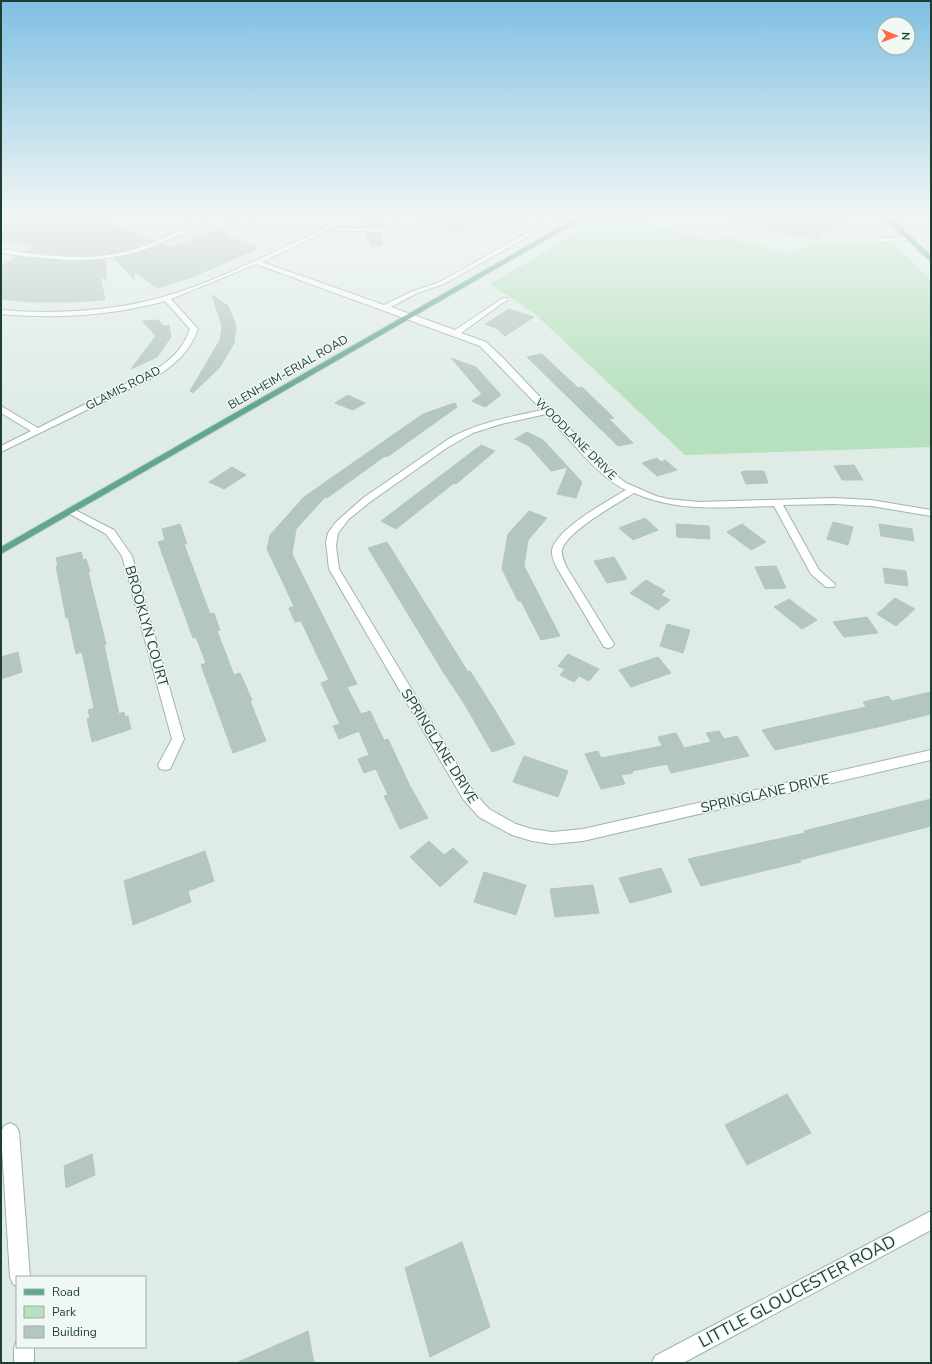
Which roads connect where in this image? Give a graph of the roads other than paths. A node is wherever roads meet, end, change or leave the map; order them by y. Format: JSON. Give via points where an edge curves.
{"nodes":[{"id":1,"x":219,"y":278,"type":"edge"},
{"id":2,"x":302,"y":278,"type":"edge"},
{"id":3,"x":452,"y":278,"type":"edge"},
{"id":4,"x":475,"y":278,"type":"edge"},
{"id":5,"x":166,"y":298,"type":"junction"},
{"id":6,"x":505,"y":299,"type":"dead end"},
{"id":7,"x":386,"y":307,"type":"junction"},
{"id":8,"x":1,"y":312,"type":"edge"},
{"id":9,"x":411,"y":316,"type":"junction"},
{"id":10,"x":456,"y":333,"type":"junction"},
{"id":11,"x":1,"y":409,"type":"edge"},
{"id":12,"x":547,"y":411,"type":"junction"},
{"id":13,"x":37,"y":431,"type":"junction"},
{"id":14,"x":1,"y":449,"type":"edge"},
{"id":15,"x":633,"y":490,"type":"junction"},
{"id":16,"x":777,"y":503,"type":"junction"},
{"id":17,"x":70,"y":511,"type":"junction"},
{"id":18,"x":931,"y":513,"type":"edge"},
{"id":19,"x":1,"y":551,"type":"edge"},
{"id":20,"x":830,"y":584,"type":"dead end"},
{"id":21,"x":608,"y":644,"type":"dead end"},
{"id":22,"x":931,"y":756,"type":"edge"},
{"id":23,"x":165,"y":765,"type":"dead end"},
{"id":24,"x":10,"y":1132,"type":"dead end"},
{"id":25,"x":931,"y":1220,"type":"edge"},
{"id":26,"x":20,"y":1276,"type":"edge"},
{"id":27,"x":24,"y":1348,"type":"edge"},
{"id":28,"x":24,"y":1363,"type":"edge"},
{"id":29,"x":662,"y":1363,"type":"edge"}],
"edges":[{"from":1,"to":5,"type":"street"},
{"from":2,"to":7,"type":"street","name":"WOODLANE DRIVE"},
{"from":3,"to":7,"type":"street","via":[[414,292]]},
{"from":4,"to":9,"type":"main road","name":"BLENHEIM-ERIAL ROAD"},
{"from":5,"to":8,"type":"street","via":[[111,309],[62,314]]},
{"from":5,"to":13,"type":"street","name":"GLAMIS ROAD","via":[[194,329],[190,342],[180,356],[157,372]]},
{"from":6,"to":10,"type":"street"},
{"from":7,"to":9,"type":"street","name":"WOODLANE DRIVE"},
{"from":9,"to":10,"type":"street","name":"WOODLANE DRIVE"},
{"from":9,"to":17,"type":"main road","name":"BLENHEIM-ERIAL ROAD"},
{"from":10,"to":12,"type":"street","name":"WOODLANE DRIVE","via":[[482,344]]},
{"from":11,"to":13,"type":"street"},
{"from":12,"to":15,"type":"street","name":"WOODLANE DRIVE","via":[[604,470]]},
{"from":12,"to":22,"type":"street","name":"SPRINGLANE DRIVE","via":[[470,431],[451,441],[355,508],[333,533],[331,547],[334,569],[468,795],[484,813],[512,829],[532,835],[552,838],[583,835]]},
{"from":13,"to":14,"type":"street","name":"GLAMIS ROAD"},
{"from":15,"to":16,"type":"street","name":"WOODLANE DRIVE","via":[[668,502],[700,505]]},
{"from":15,"to":21,"type":"street","via":[[585,520],[566,535],[557,550],[562,568]]},
{"from":16,"to":18,"type":"street","name":"WOODLANE DRIVE","via":[[871,503]]},
{"from":16,"to":20,"type":"street","via":[[815,572]]},
{"from":17,"to":19,"type":"main road","name":"BLENHEIM-ERIAL ROAD"},
{"from":17,"to":23,"type":"street","name":"BROOKLYN COURT","via":[[110,532],[128,556],[178,739]]},
{"from":24,"to":26,"type":"street"},
{"from":25,"to":29,"type":"street","name":"LITTLE GLOUCESTER ROAD"},
{"from":27,"to":28,"type":"street"}]}
